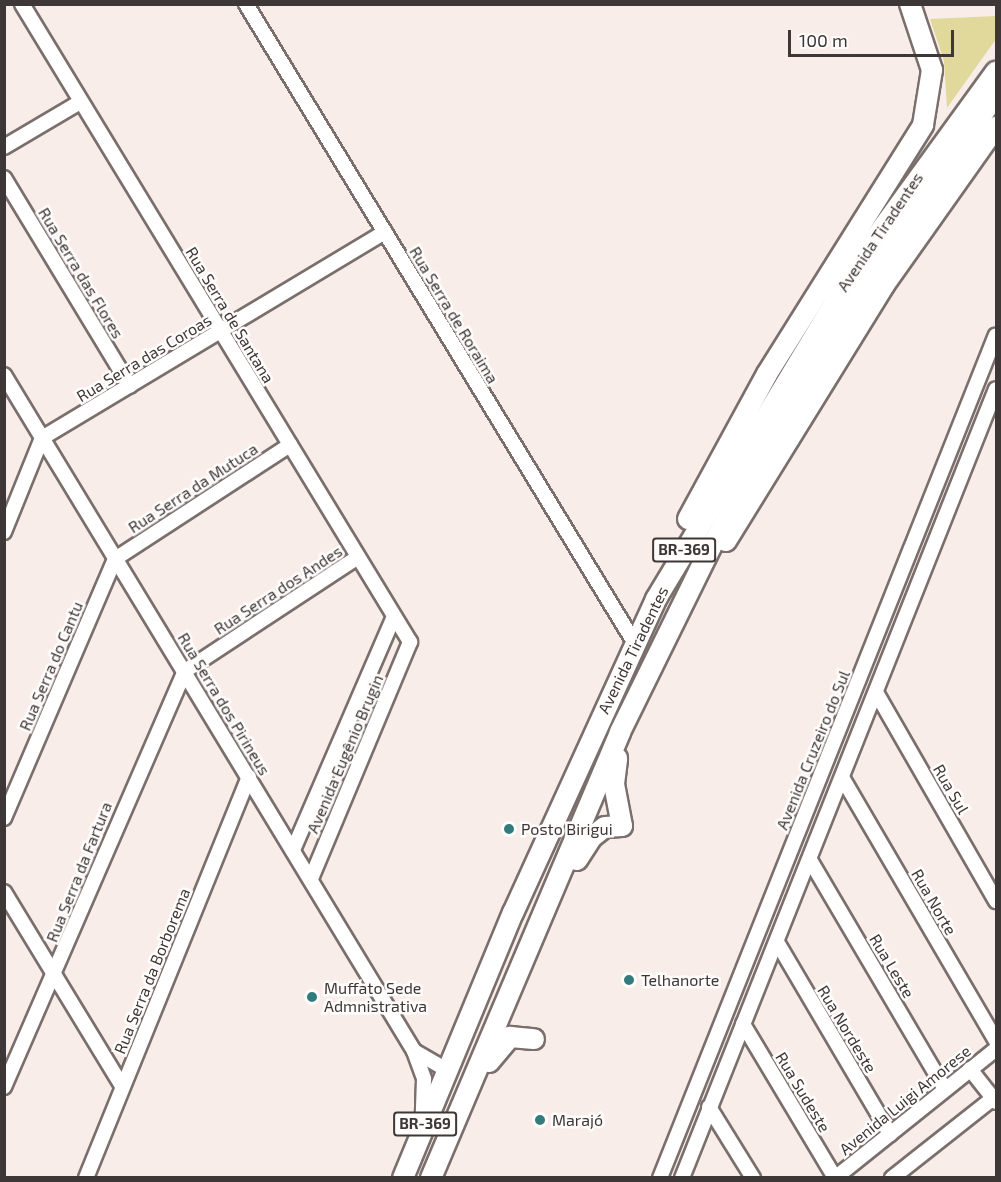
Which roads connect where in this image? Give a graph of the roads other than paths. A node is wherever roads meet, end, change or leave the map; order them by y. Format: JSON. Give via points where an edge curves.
{"nodes":[{"id":1,"x":22,"y":4,"type":"edge"},
{"id":2,"x":246,"y":4,"type":"edge"},
{"id":3,"x":909,"y":4,"type":"edge"},
{"id":4,"x":996,"y":72,"type":"edge"},
{"id":5,"x":996,"y":95,"type":"edge"},
{"id":6,"x":80,"y":102,"type":"junction"},
{"id":7,"x":996,"y":127,"type":"edge"},
{"id":8,"x":4,"y":147,"type":"edge"},
{"id":9,"x":4,"y":178,"type":"edge"},
{"id":10,"x":385,"y":232,"type":"junction"},
{"id":11,"x":221,"y":331,"type":"junction"},
{"id":12,"x":996,"y":335,"type":"edge"},
{"id":13,"x":4,"y":375,"type":"edge"},
{"id":14,"x":130,"y":386,"type":"junction"},
{"id":15,"x":996,"y":389,"type":"edge"},
{"id":16,"x":42,"y":438,"type":"junction"},
{"id":17,"x":290,"y":445,"type":"junction"},
{"id":18,"x":4,"y":532,"type":"edge"},
{"id":19,"x":358,"y":557,"type":"junction"},
{"id":20,"x":115,"y":559,"type":"junction"},
{"id":21,"x":656,"y":599,"type":"junction"},
{"id":22,"x":681,"y":604,"type":"junction"},
{"id":23,"x":394,"y":617,"type":"junction"},
{"id":24,"x":410,"y":642,"type":"joint"},
{"id":25,"x":634,"y":642,"type":"junction"},
{"id":26,"x":185,"y":671,"type":"junction"},
{"id":27,"x":877,"y":694,"type":"junction"},
{"id":28,"x":620,"y":732,"type":"junction"},
{"id":29,"x":249,"y":777,"type":"junction"},
{"id":30,"x":843,"y":779,"type":"junction"},
{"id":31,"x":4,"y":818,"type":"edge"},
{"id":32,"x":293,"y":850,"type":"junction"},
{"id":33,"x":810,"y":860,"type":"junction"},
{"id":34,"x":311,"y":879,"type":"junction"},
{"id":35,"x":4,"y":892,"type":"edge"},
{"id":36,"x":996,"y":901,"type":"edge"},
{"id":37,"x":541,"y":918,"type":"junction"},
{"id":38,"x":777,"y":942,"type":"junction"},
{"id":39,"x":55,"y":975,"type":"junction"},
{"id":40,"x":743,"y":1024,"type":"junction"},
{"id":41,"x":534,"y":1039,"type":"dead end"},
{"id":42,"x":996,"y":1041,"type":"edge"},
{"id":43,"x":996,"y":1049,"type":"edge"},
{"id":44,"x":414,"y":1051,"type":"junction"},
{"id":45,"x":970,"y":1069,"type":"junction"},
{"id":46,"x":447,"y":1070,"type":"junction"},
{"id":47,"x":122,"y":1086,"type":"junction"},
{"id":48,"x":4,"y":1087,"type":"edge"},
{"id":49,"x":945,"y":1089,"type":"junction"},
{"id":50,"x":996,"y":1098,"type":"edge"},
{"id":51,"x":460,"y":1107,"type":"junction"},
{"id":52,"x":709,"y":1107,"type":"junction"},
{"id":53,"x":890,"y":1134,"type":"junction"},
{"id":54,"x":411,"y":1158,"type":"junction"},
{"id":55,"x":86,"y":1178,"type":"edge"},
{"id":56,"x":403,"y":1178,"type":"edge"},
{"id":57,"x":425,"y":1178,"type":"edge"},
{"id":58,"x":431,"y":1178,"type":"edge"},
{"id":59,"x":660,"y":1178,"type":"edge"},
{"id":60,"x":682,"y":1178,"type":"edge"},
{"id":61,"x":753,"y":1178,"type":"edge"},
{"id":62,"x":835,"y":1178,"type":"edge"},
{"id":63,"x":892,"y":1178,"type":"edge"}],
"edges":[{"from":1,"to":6,"type":"street","name":"Rua Serra de Santana"},
{"from":2,"to":10,"type":"street","name":"Rua Serra de Roraima"},
{"from":3,"to":21,"type":"highway","via":[[932,70],[923,125],[720,454]]},
{"from":4,"to":21,"type":"highway","name":"Avenida Tiradentes","number":"BR-369","via":[[865,252]]},
{"from":5,"to":22,"type":"highway","name":"Avenida Tiradentes","number":"BR-369","via":[[930,183],[853,300]]},
{"from":6,"to":8,"type":"street"},
{"from":6,"to":11,"type":"street","name":"Rua Serra de Santana"},
{"from":7,"to":22,"type":"highway","via":[[890,276],[742,519]]},
{"from":9,"to":14,"type":"street","name":"Rua Serra das Flores"},
{"from":10,"to":11,"type":"street","name":"Rua Serra das Coroas"},
{"from":10,"to":25,"type":"street","name":"Rua Serra de Roraima"},
{"from":11,"to":14,"type":"street","name":"Rua Serra das Coroas"},
{"from":11,"to":17,"type":"street","name":"Rua Serra de Santana"},
{"from":12,"to":59,"type":"street","name":"Avenida Cruzeiro do Sul"},
{"from":13,"to":16,"type":"street","name":"Rua Serra dos Pirineus"},
{"from":14,"to":16,"type":"street","name":"Rua Serra das Coroas"},
{"from":15,"to":27,"type":"street"},
{"from":16,"to":18,"type":"street"},
{"from":16,"to":20,"type":"street","name":"Rua Serra dos Pirineus"},
{"from":17,"to":19,"type":"street","name":"Rua Serra de Santana"},
{"from":17,"to":20,"type":"street","name":"Rua Serra da Mutuca"},
{"from":19,"to":23,"type":"street","name":"Rua Serra de Santana"},
{"from":19,"to":26,"type":"street","name":"Rua Serra dos Andes"},
{"from":20,"to":26,"type":"street","name":"Rua Serra dos Pirineus"},
{"from":20,"to":31,"type":"street","name":"Rua Serra do Cantu"},
{"from":21,"to":25,"type":"highway","name":"Avenida Tiradentes","number":"BR-369"},
{"from":22,"to":28,"type":"highway","name":"Avenida Tiradentes","number":"BR-369"},
{"from":23,"to":24,"type":"street","name":"Rua Serra de Santana"},
{"from":23,"to":32,"type":"street","name":"Avenida Eugênio Brugin"},
{"from":24,"to":34,"type":"street","name":"Avenida Eugênio Brugin"},
{"from":25,"to":46,"type":"highway","name":"Avenida Tiradentes","number":"BR-369"},
{"from":26,"to":29,"type":"street","name":"Rua Serra dos Pirineus"},
{"from":26,"to":39,"type":"street","name":"Rua Serra da Fartura","via":[[169,699]]},
{"from":27,"to":30,"type":"street"},
{"from":27,"to":36,"type":"street","name":"Rua Sul"},
{"from":28,"to":37,"type":"highway","name":"Avenida Tiradentes","number":"BR-369"},
{"from":28,"to":37,"type":"highway","via":[[614,784],[622,826],[605,827],[592,837]]},
{"from":29,"to":32,"type":"street","name":"Rua Serra dos Pirineus"},
{"from":29,"to":47,"type":"street","name":"Rua Serra da Borborema"},
{"from":30,"to":33,"type":"street"},
{"from":30,"to":42,"type":"street","name":"Rua Norte"},
{"from":32,"to":34,"type":"street","name":"Rua Serra dos Pirineus"},
{"from":33,"to":38,"type":"street"},
{"from":33,"to":49,"type":"street","name":"Rua Leste"},
{"from":34,"to":44,"type":"street","name":"Rua Serra dos Pirineus"},
{"from":35,"to":39,"type":"street"},
{"from":37,"to":51,"type":"highway","name":"Avenida Tiradentes","number":"BR-369"},
{"from":38,"to":40,"type":"street"},
{"from":38,"to":53,"type":"street","name":"Rua Nordeste"},
{"from":39,"to":47,"type":"street"},
{"from":39,"to":48,"type":"street","name":"Rua Serra da Fartura"},
{"from":40,"to":52,"type":"street"},
{"from":40,"to":62,"type":"street","name":"Rua Sudeste"},
{"from":41,"to":51,"type":"highway","via":[[523,1035],[503,1041]]},
{"from":43,"to":45,"type":"street","name":"Avenida Luigi Amorese"},
{"from":44,"to":46,"type":"street"},
{"from":44,"to":54,"type":"street","via":[[426,1092]]},
{"from":45,"to":49,"type":"street","name":"Avenida Luigi Amorese"},
{"from":45,"to":50,"type":"street"},
{"from":46,"to":54,"type":"highway","name":"Avenida Tiradentes","number":"BR-369"},
{"from":46,"to":57,"type":"highway","via":[[456,1093]]},
{"from":47,"to":55,"type":"street","name":"Rua Serra da Borborema"},
{"from":49,"to":53,"type":"street","name":"Avenida Luigi Amorese"},
{"from":50,"to":63,"type":"street"},
{"from":51,"to":58,"type":"highway","name":"Avenida Tiradentes","number":"BR-369"},
{"from":52,"to":60,"type":"street"},
{"from":52,"to":61,"type":"street"},
{"from":53,"to":62,"type":"street","name":"Avenida Luigi Amorese"},
{"from":54,"to":56,"type":"highway","name":"Avenida Tiradentes","number":"BR-369"}]}
